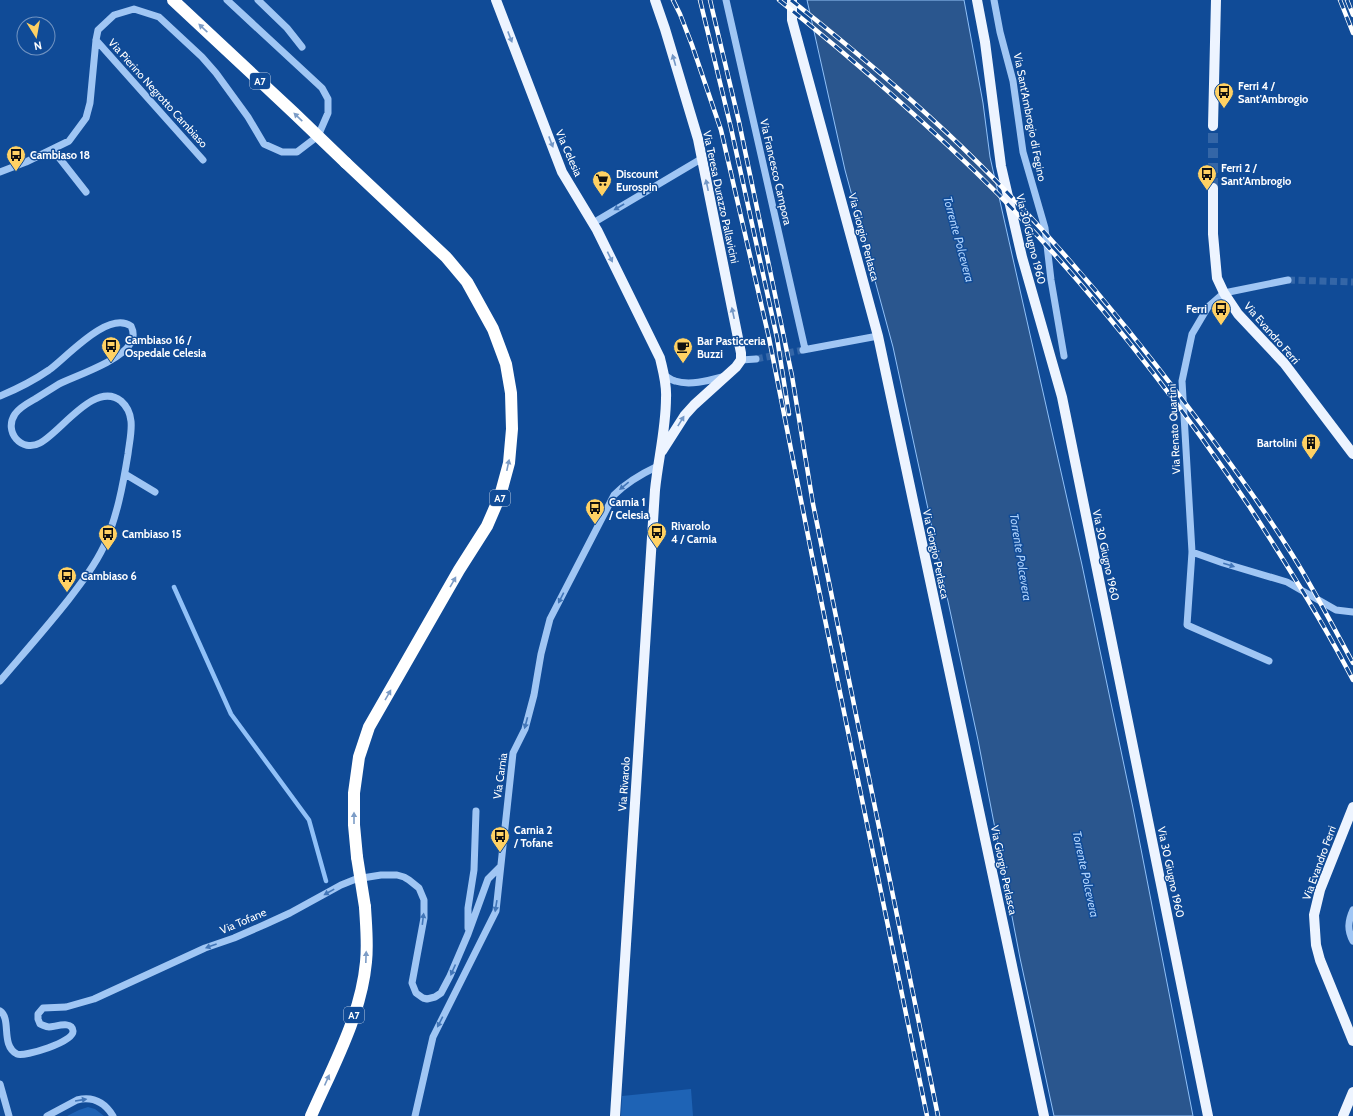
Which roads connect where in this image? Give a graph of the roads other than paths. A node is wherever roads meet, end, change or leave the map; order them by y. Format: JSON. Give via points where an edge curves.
{"nodes":[{"id":1,"x":173,"y":0,"type":"edge"},
{"id":2,"x":227,"y":0,"type":"edge"},
{"id":3,"x":258,"y":0,"type":"edge"},
{"id":4,"x":496,"y":0,"type":"edge"},
{"id":5,"x":655,"y":0,"type":"edge"},
{"id":6,"x":726,"y":0,"type":"edge"},
{"id":7,"x":787,"y":0,"type":"edge"},
{"id":8,"x":792,"y":0,"type":"edge"},
{"id":9,"x":977,"y":0,"type":"edge"},
{"id":10,"x":994,"y":0,"type":"edge"},
{"id":11,"x":1216,"y":0,"type":"edge"},
{"id":12,"x":792,"y":20,"type":"junction"},
{"id":13,"x":96,"y":40,"type":"junction"},
{"id":14,"x":302,"y":47,"type":"dead end"},
{"id":15,"x":1213,"y":126,"type":"tunnel mouth"},
{"id":16,"x":53,"y":150,"type":"junction"},
{"id":17,"x":701,"y":159,"type":"junction"},
{"id":18,"x":203,"y":160,"type":"dead end"},
{"id":19,"x":0,"y":172,"type":"edge"},
{"id":20,"x":1213,"y":188,"type":"tunnel mouth"},
{"id":21,"x":86,"y":192,"type":"dead end"},
{"id":22,"x":593,"y":223,"type":"junction"},
{"id":23,"x":1288,"y":280,"type":"tunnel mouth"},
{"id":24,"x":1224,"y":293,"type":"junction"},
{"id":25,"x":878,"y":336,"type":"junction"},
{"id":26,"x":1064,"y":356,"type":"dead end"},
{"id":27,"x":756,"y":358,"type":"tunnel mouth"},
{"id":28,"x":741,"y":360,"type":"junction"},
{"id":29,"x":729,"y":374,"type":"junction"},
{"id":30,"x":664,"y":375,"type":"junction"},
{"id":31,"x":0,"y":396,"type":"edge"},
{"id":32,"x":660,"y":454,"type":"junction"},
{"id":33,"x":1353,"y":454,"type":"edge"},
{"id":34,"x":658,"y":466,"type":"junction"},
{"id":35,"x":125,"y":474,"type":"junction"},
{"id":36,"x":155,"y":492,"type":"dead end"},
{"id":37,"x":1192,"y":552,"type":"junction"},
{"id":38,"x":1353,"y":612,"type":"edge"},
{"id":39,"x":1269,"y":661,"type":"dead end"},
{"id":40,"x":0,"y":681,"type":"edge"},
{"id":41,"x":1353,"y":807,"type":"edge"},
{"id":42,"x":476,"y":811,"type":"dead end"},
{"id":43,"x":500,"y":867,"type":"junction"},
{"id":44,"x":1353,"y":910,"type":"edge"},
{"id":45,"x":468,"y":934,"type":"junction"},
{"id":46,"x":1353,"y":941,"type":"edge"},
{"id":47,"x":0,"y":1011,"type":"edge"},
{"id":48,"x":1353,"y":1041,"type":"edge"},
{"id":49,"x":0,"y":1084,"type":"edge"},
{"id":50,"x":1353,"y":1092,"type":"edge"},
{"id":51,"x":9,"y":1116,"type":"edge"},
{"id":52,"x":47,"y":1116,"type":"edge"},
{"id":53,"x":114,"y":1116,"type":"edge"},
{"id":54,"x":311,"y":1116,"type":"edge"},
{"id":55,"x":416,"y":1116,"type":"edge"},
{"id":56,"x":615,"y":1116,"type":"edge"},
{"id":57,"x":1044,"y":1116,"type":"edge"},
{"id":58,"x":1208,"y":1116,"type":"edge"},
{"id":59,"x":1343,"y":1116,"type":"edge"}],
"edges":[{"from":54,"to":1,"type":"highway","number":"A7","one_way":true,"bridge":true,"via":[[349,1031],[361,993],[366,961],[365,907],[354,825],[354,793],[359,757],[370,727],[459,570],[487,526],[500,496],[509,463],[512,429],[511,393],[506,364],[493,329],[467,282],[446,258]]},
{"from":2,"to":13,"type":"street","name":"Via Pierino Negrotto Cambiaso","via":[[322,88],[328,99],[328,113],[318,136],[297,152],[282,152],[264,144],[216,73],[159,17],[134,9],[114,15],[98,30]]},
{"from":3,"to":14,"type":"street","via":[[287,28]]},
{"from":4,"to":22,"type":"main road","name":"Via Celesia","one_way":true,"via":[[562,172]]},
{"from":17,"to":5,"type":"main road","name":"Via Teresa Durazzo Pallavicini","one_way":true},
{"from":6,"to":25,"type":"street","name":"Via Francesco Campora","via":[[804,349]]},
{"from":7,"to":12,"type":"main road"},
{"from":8,"to":12,"type":"main road","name":"Via Giorgio Perlasca"},
{"from":9,"to":58,"type":"main road","name":"Via 30 Giugno 1960","via":[[986,42],[1001,166],[1022,257],[1062,397]]},
{"from":10,"to":26,"type":"street","name":"Via Sant'Ambrogio di Fegino","via":[[1013,81],[1023,152],[1045,228]]},
{"from":11,"to":15,"type":"main road"},
{"from":12,"to":25,"type":"main road","name":"Via Giorgio Perlasca"},
{"from":13,"to":16,"type":"street","name":"Via Pierino Negrotto Cambiaso","via":[[90,103],[86,118],[69,141]]},
{"from":13,"to":18,"type":"street","name":"Via Pierino Negrotto Cambiaso"},
{"from":16,"to":19,"type":"street","name":"Via Pierino Negrotto Cambiaso"},
{"from":16,"to":21,"type":"street"},
{"from":17,"to":22,"type":"street","one_way":true},
{"from":28,"to":17,"type":"main road","name":"Via Teresa Durazzo Pallavicini","one_way":true,"via":[[740,341]]},
{"from":20,"to":24,"type":"main road","name":"Via Evandro Ferri","via":[[1216,270]]},
{"from":22,"to":30,"type":"main road","name":"Via Celesia","one_way":true,"via":[[660,358]]},
{"from":23,"to":24,"type":"street"},
{"from":24,"to":33,"type":"main road","name":"Via Evandro Ferri","via":[[1238,314],[1284,363]]},
{"from":24,"to":37,"type":"street","name":"Via Renato Quartini","via":[[1208,307],[1192,334],[1182,381]]},
{"from":25,"to":57,"type":"main road","name":"Via Giorgio Perlasca"},
{"from":27,"to":28,"type":"street"},
{"from":28,"to":29,"type":"main road"},
{"from":29,"to":30,"type":"street","via":[[704,382],[690,383],[676,381]]},
{"from":32,"to":29,"type":"main road","name":"Via Rivarolo","one_way":true,"via":[[696,402]]},
{"from":30,"to":32,"type":"main road","name":"Via Rivarolo","via":[[665,420]]},
{"from":31,"to":35,"type":"street","via":[[28,384],[98,330],[114,323],[128,324],[133,334],[132,342],[126,348],[103,364],[59,385],[24,406],[14,415],[10,427],[22,444],[35,445],[54,433],[90,402],[104,396],[113,397],[126,406],[131,419]]},
{"from":32,"to":34,"type":"main road","name":"Via Rivarolo"},
{"from":34,"to":43,"type":"street","name":"Via Carnia","one_way":true,"via":[[637,476],[614,495],[550,619],[525,729],[513,753]]},
{"from":34,"to":56,"type":"main road","name":"Via Rivarolo"},
{"from":35,"to":36,"type":"street"},
{"from":35,"to":40,"type":"street","via":[[119,504],[104,546],[92,566],[57,614]]},
{"from":37,"to":38,"type":"street","one_way":true,"via":[[1287,582],[1336,610]]},
{"from":37,"to":39,"type":"street","name":"Via Renato Quartini","via":[[1187,625]]},
{"from":41,"to":48,"type":"main road","name":"Via Evandro Ferri","via":[[1320,890],[1314,916],[1320,960]]},
{"from":42,"to":45,"type":"street","name":"Via Tofane"},
{"from":43,"to":45,"type":"street","name":"Via Tofane","via":[[488,879]]},
{"from":43,"to":55,"type":"street","name":"Via Carnia","one_way":true,"via":[[496,911],[433,1037]]},
{"from":44,"to":46,"type":"street","via":[[1348,928]]},
{"from":45,"to":47,"type":"street","name":"Via Tofane","one_way":true,"via":[[440,993],[427,999],[419,996],[412,983],[424,918],[424,900],[419,888],[415,883],[397,875],[356,879],[266,924],[205,948],[94,999],[66,1007],[43,1008],[38,1014],[40,1024],[49,1027],[72,1027],[74,1032],[71,1037],[59,1044],[18,1054],[5,1040],[4,1016]]},
{"from":49,"to":51,"type":"street"},
{"from":50,"to":59,"type":"main road"},
{"from":52,"to":53,"type":"street","one_way":true,"via":[[82,1098],[97,1100]]}]}
